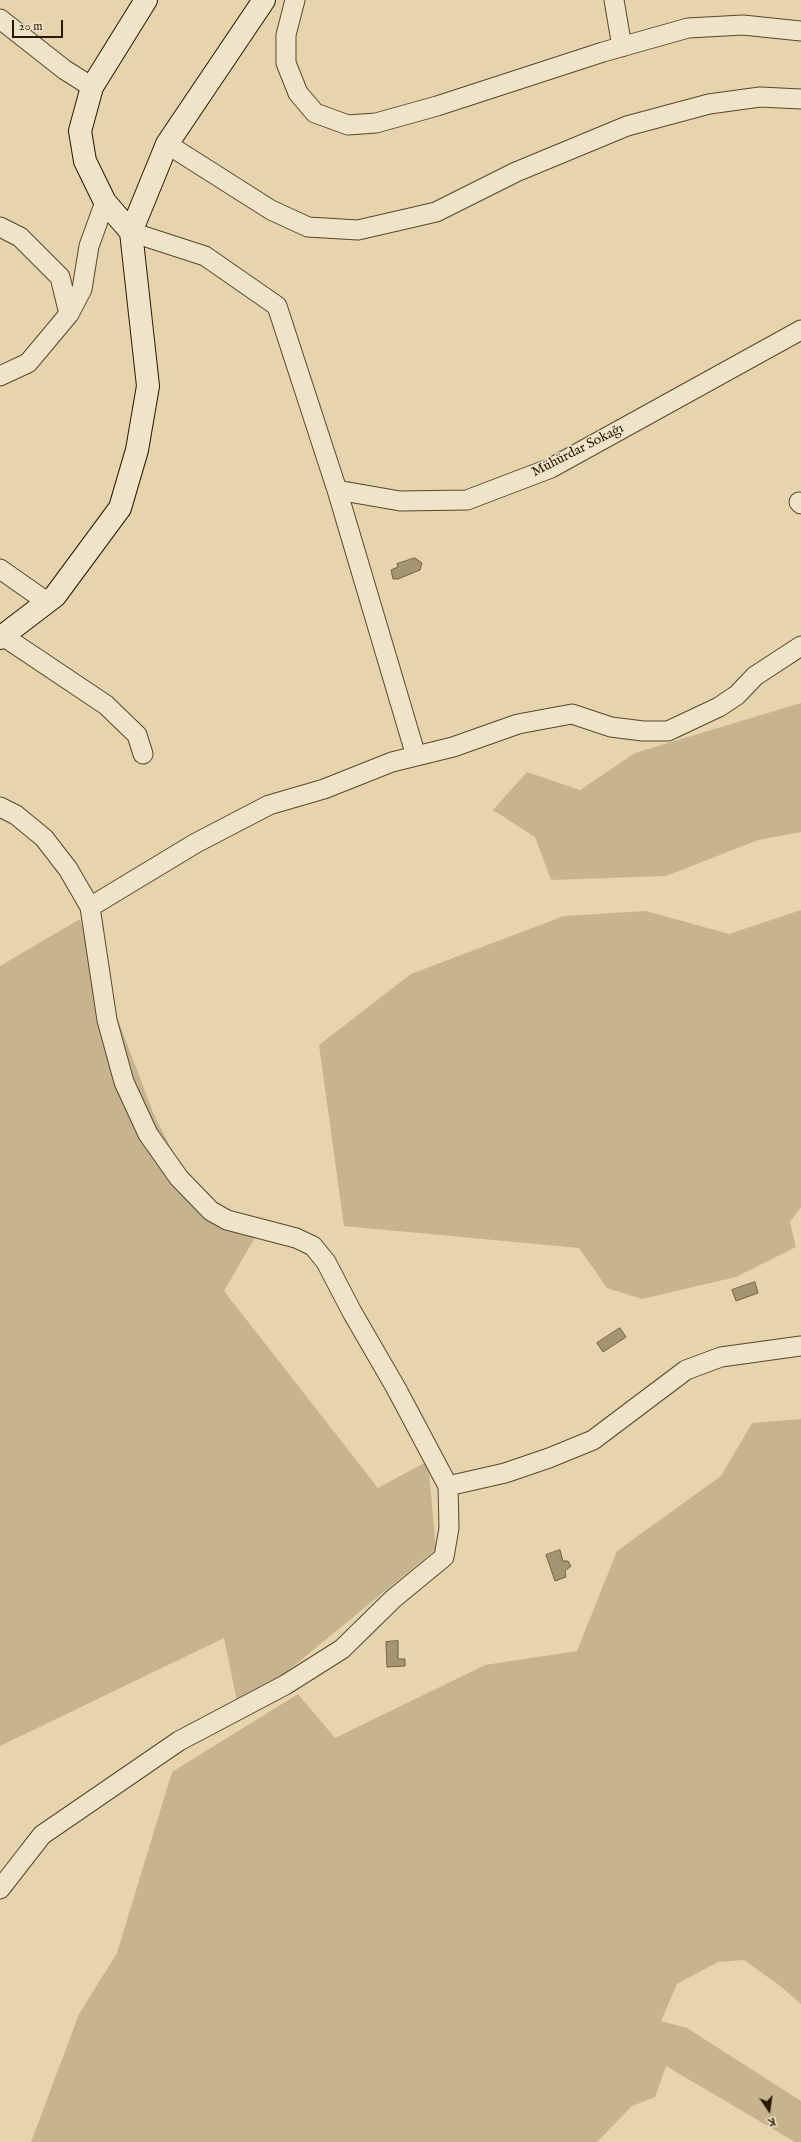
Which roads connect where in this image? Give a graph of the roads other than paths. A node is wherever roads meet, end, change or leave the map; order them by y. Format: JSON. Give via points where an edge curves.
{"nodes":[{"id":1,"x":146,"y":0,"type":"edge"},
{"id":2,"x":264,"y":0,"type":"edge"},
{"id":3,"x":295,"y":0,"type":"edge"},
{"id":4,"x":614,"y":0,"type":"edge"},
{"id":5,"x":0,"y":19,"type":"edge"},
{"id":6,"x":801,"y":31,"type":"edge"},
{"id":7,"x":622,"y":47,"type":"junction"},
{"id":8,"x":92,"y":87,"type":"junction"},
{"id":9,"x":801,"y":99,"type":"edge"},
{"id":10,"x":167,"y":144,"type":"junction"},
{"id":11,"x":105,"y":202,"type":"junction"},
{"id":12,"x":0,"y":227,"type":"edge"},
{"id":13,"x":132,"y":232,"type":"junction"},
{"id":14,"x":69,"y":314,"type":"junction"},
{"id":15,"x":801,"y":330,"type":"edge"},
{"id":16,"x":0,"y":376,"type":"edge"},
{"id":17,"x":337,"y":490,"type":"junction"},
{"id":18,"x":0,"y":569,"type":"edge"},
{"id":19,"x":47,"y":602,"type":"junction"},
{"id":20,"x":1,"y":637,"type":"edge"},
{"id":21,"x":801,"y":646,"type":"edge"},
{"id":22,"x":143,"y":754,"type":"dead end"},
{"id":23,"x":416,"y":756,"type":"junction"},
{"id":24,"x":0,"y":807,"type":"edge"},
{"id":25,"x":90,"y":906,"type":"junction"},
{"id":26,"x":801,"y":1346,"type":"edge"},
{"id":27,"x":448,"y":1486,"type":"junction"},
{"id":28,"x":0,"y":1889,"type":"edge"}],
"edges":[{"from":1,"to":8,"type":"street"},
{"from":2,"to":10,"type":"street"},
{"from":3,"to":7,"type":"street","via":[[286,35],[286,63],[298,93],[315,113],[348,125],[376,123],[436,106]]},
{"from":4,"to":7,"type":"street"},
{"from":5,"to":8,"type":"street","via":[[65,70]]},
{"from":6,"to":7,"type":"street","via":[[743,25],[688,28]]},
{"from":8,"to":11,"type":"street","via":[[80,131],[85,161]]},
{"from":9,"to":10,"type":"street","via":[[760,97],[709,104],[627,126],[516,172],[436,212],[358,230],[308,227],[271,210]]},
{"from":10,"to":13,"type":"street"},
{"from":11,"to":13,"type":"street"},
{"from":11,"to":14,"type":"street","via":[[89,246],[82,289]]},
{"from":12,"to":14,"type":"street","via":[[20,237],[60,277]]},
{"from":13,"to":17,"type":"street","via":[[205,256],[277,306]]},
{"from":13,"to":19,"type":"street","via":[[148,386],[137,450],[120,508],[55,596]]},
{"from":14,"to":16,"type":"street","via":[[28,363]]},
{"from":15,"to":17,"type":"street","name":"Mühürdar Sokağı","via":[[551,468],[467,500],[400,501]]},
{"from":17,"to":23,"type":"street"},
{"from":18,"to":19,"type":"street"},
{"from":19,"to":20,"type":"street"},
{"from":20,"to":22,"type":"street","via":[[106,705],[137,735]]},
{"from":21,"to":23,"type":"street","via":[[755,676],[737,695],[719,707],[668,731],[611,727],[572,714],[518,724],[452,747]]},
{"from":23,"to":25,"type":"street","via":[[392,762],[324,789],[270,805],[196,843]]},
{"from":24,"to":25,"type":"street","via":[[16,815],[44,838],[68,869]]},
{"from":25,"to":27,"type":"street","via":[[107,1020],[124,1082],[148,1134],[179,1178],[211,1211],[227,1220],[296,1238],[313,1246],[326,1262]]},
{"from":26,"to":27,"type":"street","via":[[721,1357],[686,1370],[593,1440],[504,1473]]},
{"from":27,"to":28,"type":"street","via":[[449,1528],[444,1557],[393,1599],[342,1649],[286,1685],[179,1741],[42,1835]]}]}
